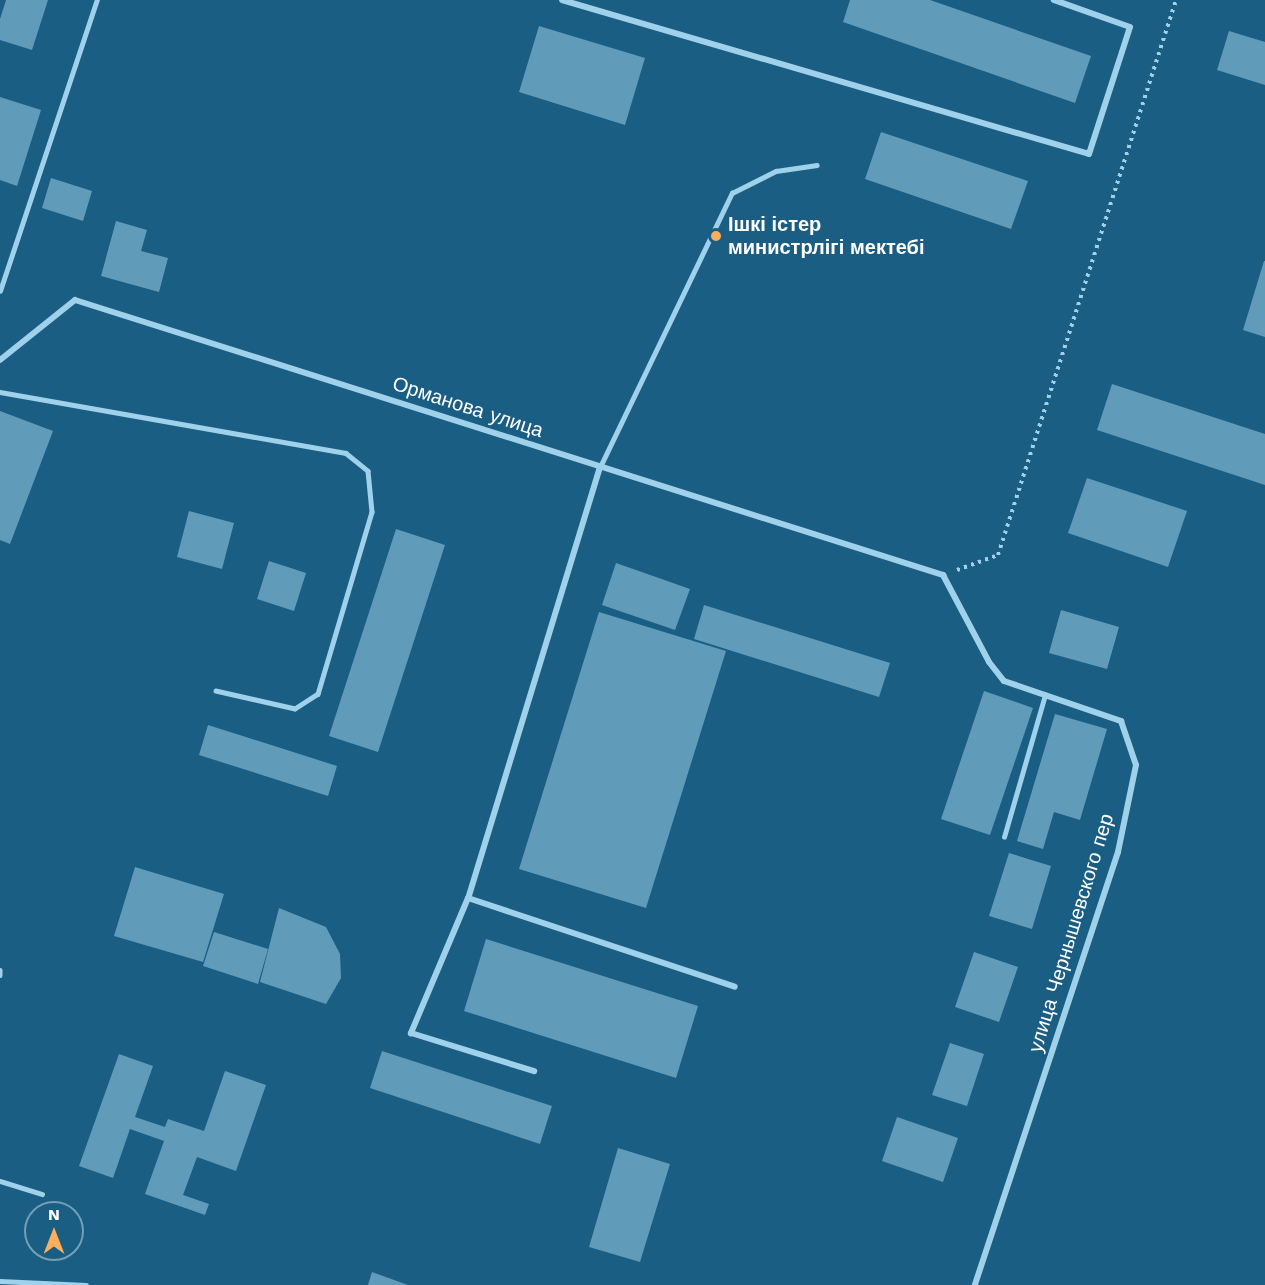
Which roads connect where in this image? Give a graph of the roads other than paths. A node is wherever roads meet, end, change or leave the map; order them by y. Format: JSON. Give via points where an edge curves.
{"nodes":[{"id":1,"x":97,"y":0,"type":"edge"},
{"id":2,"x":562,"y":0,"type":"edge"},
{"id":3,"x":1054,"y":0,"type":"edge"},
{"id":4,"x":817,"y":165,"type":"dead end"},
{"id":5,"x":0,"y":291,"type":"edge"},
{"id":6,"x":0,"y":360,"type":"edge"},
{"id":7,"x":0,"y":392,"type":"edge"},
{"id":8,"x":600,"y":466,"type":"junction"},
{"id":9,"x":943,"y":575,"type":"joint"},
{"id":10,"x":216,"y":691,"type":"dead end"},
{"id":11,"x":1045,"y":695,"type":"junction"},
{"id":12,"x":1004,"y":837,"type":"dead end"},
{"id":13,"x":468,"y":898,"type":"junction"},
{"id":14,"x":735,"y":987,"type":"dead end"},
{"id":15,"x":534,"y":1071,"type":"dead end"},
{"id":16,"x":0,"y":1181,"type":"edge"},
{"id":17,"x":42,"y":1194,"type":"dead end"},
{"id":18,"x":0,"y":1281,"type":"edge"},
{"id":19,"x":11,"y":1283,"type":"edge"},
{"id":20,"x":86,"y":1285,"type":"edge"},
{"id":21,"x":975,"y":1285,"type":"edge"}],
"edges":[{"from":1,"to":5,"type":"lane"},
{"from":2,"to":3,"type":"street","via":[[1089,154],[1130,27]]},
{"from":4,"to":8,"type":"lane","via":[[776,171],[732,193]]},
{"from":6,"to":8,"type":"street","name":"Орманова улица","via":[[75,300]]},
{"from":7,"to":10,"type":"lane","via":[[346,453],[369,471],[372,512],[318,694],[295,709]]},
{"from":8,"to":9,"type":"street","name":"Орманова улица"},
{"from":8,"to":13,"type":"street"},
{"from":9,"to":11,"type":"street","name":"улица Чернышевского пер","via":[[1004,681]]},
{"from":11,"to":12,"type":"lane"},
{"from":11,"to":21,"type":"street","name":"улица Чернышевского пер","via":[[1121,721],[1136,765],[1118,852]]},
{"from":13,"to":14,"type":"street"},
{"from":13,"to":15,"type":"street","via":[[411,1032]]},
{"from":16,"to":17,"type":"lane"},
{"from":18,"to":19,"type":"lane"},
{"from":19,"to":20,"type":"lane"}]}
